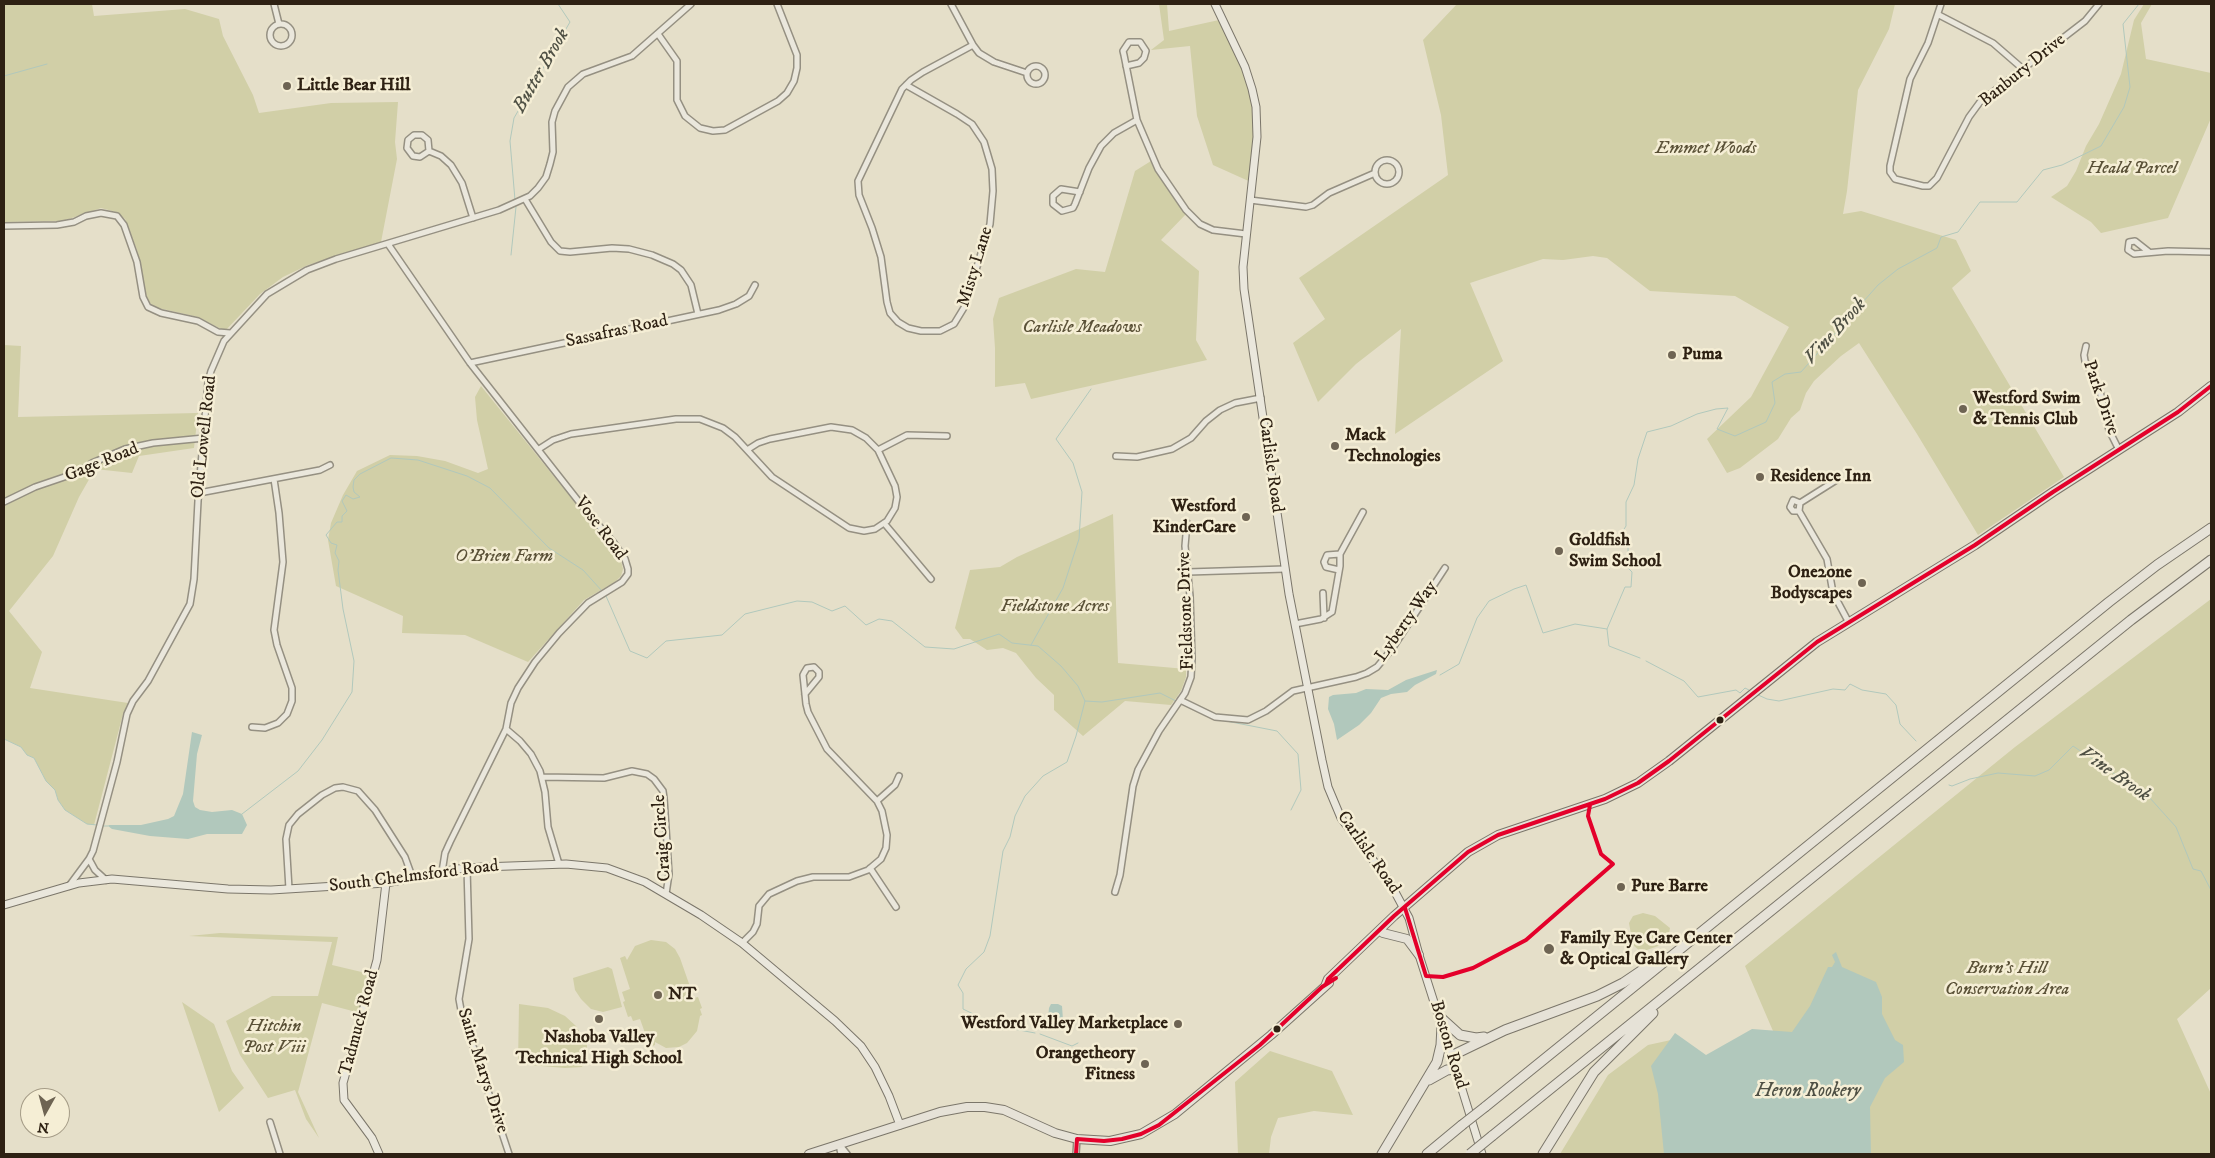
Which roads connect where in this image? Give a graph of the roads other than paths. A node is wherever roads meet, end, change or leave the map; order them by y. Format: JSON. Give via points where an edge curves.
{"nodes":[{"id":1,"x":274,"y":4,"type":"edge"},
{"id":2,"x":691,"y":4,"type":"edge"},
{"id":3,"x":777,"y":4,"type":"edge"},
{"id":4,"x":951,"y":4,"type":"edge"},
{"id":5,"x":1215,"y":4,"type":"edge"},
{"id":6,"x":1941,"y":4,"type":"edge"},
{"id":7,"x":2099,"y":4,"type":"edge"},
{"id":8,"x":1939,"y":15,"type":"junction"},
{"id":9,"x":279,"y":24,"type":"junction"},
{"id":10,"x":658,"y":34,"type":"junction"},
{"id":11,"x":973,"y":45,"type":"junction"},
{"id":12,"x":1126,"y":66,"type":"junction"},
{"id":13,"x":2023,"y":69,"type":"junction"},
{"id":14,"x":1027,"y":73,"type":"dead end"},
{"id":15,"x":906,"y":85,"type":"junction"},
{"id":16,"x":1137,"y":120,"type":"junction"},
{"id":17,"x":429,"y":151,"type":"junction"},
{"id":18,"x":1375,"y":173,"type":"junction"},
{"id":19,"x":1080,"y":192,"type":"junction"},
{"id":20,"x":525,"y":199,"type":"junction"},
{"id":21,"x":1250,"y":200,"type":"junction"},
{"id":22,"x":473,"y":218,"type":"junction"},
{"id":23,"x":4,"y":226,"type":"edge"},
{"id":24,"x":1246,"y":234,"type":"junction"},
{"id":25,"x":388,"y":244,"type":"junction"},
{"id":26,"x":2149,"y":252,"type":"dead end"},
{"id":27,"x":2211,"y":252,"type":"edge"},
{"id":28,"x":754,"y":286,"type":"dead end"},
{"id":29,"x":698,"y":314,"type":"junction"},
{"id":30,"x":218,"y":332,"type":"junction"},
{"id":31,"x":230,"y":334,"type":"junction"},
{"id":32,"x":223,"y":344,"type":"junction"},
{"id":33,"x":2086,"y":346,"type":"dead end"},
{"id":34,"x":470,"y":363,"type":"junction"},
{"id":35,"x":2211,"y":386,"type":"edge"},
{"id":36,"x":1261,"y":398,"type":"junction"},
{"id":37,"x":947,"y":436,"type":"dead end"},
{"id":38,"x":204,"y":438,"type":"junction"},
{"id":39,"x":539,"y":449,"type":"junction"},
{"id":40,"x":747,"y":450,"type":"junction"},
{"id":41,"x":878,"y":450,"type":"junction"},
{"id":42,"x":2119,"y":450,"type":"junction"},
{"id":43,"x":1116,"y":456,"type":"dead end"},
{"id":44,"x":330,"y":466,"type":"dead end"},
{"id":45,"x":274,"y":479,"type":"junction"},
{"id":46,"x":1838,"y":479,"type":"dead end"},
{"id":47,"x":199,"y":493,"type":"junction"},
{"id":48,"x":4,"y":502,"type":"edge"},
{"id":49,"x":1800,"y":503,"type":"junction"},
{"id":50,"x":1799,"y":511,"type":"junction"},
{"id":51,"x":1363,"y":512,"type":"dead end"},
{"id":52,"x":884,"y":523,"type":"junction"},
{"id":53,"x":1187,"y":523,"type":"dead end"},
{"id":54,"x":2211,"y":528,"type":"edge"},
{"id":55,"x":1340,"y":554,"type":"junction"},
{"id":56,"x":2211,"y":560,"type":"edge"},
{"id":57,"x":1445,"y":568,"type":"dead end"},
{"id":58,"x":1285,"y":569,"type":"junction"},
{"id":59,"x":1339,"y":570,"type":"junction"},
{"id":60,"x":1188,"y":572,"type":"junction"},
{"id":61,"x":931,"y":579,"type":"dead end"},
{"id":62,"x":1323,"y":592,"type":"dead end"},
{"id":63,"x":1324,"y":618,"type":"junction"},
{"id":64,"x":1848,"y":621,"type":"junction"},
{"id":65,"x":1295,"y":624,"type":"junction"},
{"id":66,"x":1308,"y":687,"type":"junction"},
{"id":67,"x":805,"y":694,"type":"junction"},
{"id":68,"x":1180,"y":700,"type":"junction"},
{"id":69,"x":252,"y":727,"type":"dead end"},
{"id":70,"x":506,"y":729,"type":"junction"},
{"id":71,"x":899,"y":776,"type":"dead end"},
{"id":72,"x":542,"y":777,"type":"junction"},
{"id":73,"x":877,"y":801,"type":"junction"},
{"id":74,"x":89,"y":859,"type":"junction"},
{"id":75,"x":559,"y":864,"type":"junction"},
{"id":76,"x":467,"y":868,"type":"junction"},
{"id":77,"x":870,"y":868,"type":"junction"},
{"id":78,"x":442,"y":872,"type":"junction"},
{"id":79,"x":413,"y":879,"type":"junction"},
{"id":80,"x":106,"y":880,"type":"junction"},
{"id":81,"x":386,"y":883,"type":"junction"},
{"id":82,"x":68,"y":886,"type":"junction"},
{"id":83,"x":289,"y":890,"type":"junction"},
{"id":84,"x":1115,"y":892,"type":"dead end"},
{"id":85,"x":666,"y":894,"type":"junction"},
{"id":86,"x":4,"y":905,"type":"edge"},
{"id":87,"x":896,"y":907,"type":"dead end"},
{"id":88,"x":1405,"y":908,"type":"junction"},
{"id":89,"x":1383,"y":933,"type":"junction"},
{"id":90,"x":1696,"y":936,"type":"junction"},
{"id":91,"x":742,"y":943,"type":"junction"},
{"id":92,"x":1419,"y":955,"type":"junction"},
{"id":93,"x":1688,"y":979,"type":"junction"},
{"id":94,"x":1326,"y":984,"type":"junction"},
{"id":95,"x":1439,"y":1016,"type":"junction"},
{"id":96,"x":1442,"y":1026,"type":"junction"},
{"id":97,"x":1499,"y":1033,"type":"junction"},
{"id":98,"x":1451,"y":1056,"type":"junction"},
{"id":99,"x":1455,"y":1069,"type":"junction"},
{"id":100,"x":1425,"y":1084,"type":"junction"},
{"id":101,"x":270,"y":1122,"type":"dead end"},
{"id":102,"x":900,"y":1125,"type":"junction"},
{"id":103,"x":1077,"y":1139,"type":"junction"},
{"id":104,"x":839,"y":1144,"type":"junction"},
{"id":105,"x":280,"y":1154,"type":"edge"},
{"id":106,"x":379,"y":1154,"type":"edge"},
{"id":107,"x":509,"y":1154,"type":"edge"},
{"id":108,"x":809,"y":1154,"type":"edge"},
{"id":109,"x":840,"y":1154,"type":"edge"},
{"id":110,"x":847,"y":1154,"type":"edge"},
{"id":111,"x":1076,"y":1154,"type":"edge"},
{"id":112,"x":1382,"y":1154,"type":"edge"},
{"id":113,"x":1427,"y":1154,"type":"edge"},
{"id":114,"x":1470,"y":1154,"type":"edge"},
{"id":115,"x":1482,"y":1154,"type":"edge"},
{"id":116,"x":1543,"y":1154,"type":"edge"}],
"edges":[{"from":1,"to":9,"type":"street"},
{"from":2,"to":10,"type":"street","name":"Old Lowell Road"},
{"from":3,"to":10,"type":"street","via":[[796,48],[794,81],[778,101],[725,130],[700,128],[685,116],[677,100],[677,61]]},
{"from":4,"to":11,"type":"street"},
{"from":5,"to":21,"type":"main road","name":"Carlisle Road","via":[[1245,67],[1256,107],[1257,136]]},
{"from":6,"to":8,"type":"street","name":"Banbury Drive"},
{"from":7,"to":13,"type":"street","name":"Banbury Drive","via":[[2085,21]]},
{"from":8,"to":13,"type":"street","via":[[1993,43]]},
{"from":8,"to":13,"type":"street","name":"Banbury Drive","via":[[1907,91],[1890,166],[1895,179],[1917,186],[1933,183],[1974,110]]},
{"from":9,"to":9,"type":"street","via":[[271,29],[270,36],[274,44],[283,46],[291,41],[292,34],[288,26]]},
{"from":10,"to":20,"type":"street","name":"Old Lowell Road","via":[[632,56],[583,74],[568,87],[552,122],[553,152],[546,177]]},
{"from":11,"to":14,"type":"street","via":[[989,59]]},
{"from":11,"to":15,"type":"street","name":"Misty Lane"},
{"from":12,"to":12,"type":"street","via":[[1124,48],[1129,42],[1140,42],[1146,51],[1144,58]]},
{"from":12,"to":16,"type":"street"},
{"from":15,"to":15,"type":"street","name":"Misty Lane","via":[[972,124],[984,142],[992,169],[990,224],[965,306],[954,324],[940,331],[908,328],[892,316],[878,247],[858,190],[858,181],[895,101]]},
{"from":16,"to":19,"type":"street","via":[[1105,141],[1094,157]]},
{"from":16,"to":24,"type":"street","via":[[1158,169],[1190,216],[1213,230]]},
{"from":17,"to":17,"type":"street","via":[[420,157],[413,156],[407,148],[408,140],[414,135],[422,135],[428,140]]},
{"from":17,"to":22,"type":"street","via":[[441,156],[455,170]]},
{"from":18,"to":18,"type":"street","via":[[1379,163],[1385,160],[1393,161],[1399,171],[1395,181],[1387,184],[1380,181]]},
{"from":18,"to":21,"type":"street","via":[[1306,207]]},
{"from":19,"to":19,"type":"street","via":[[1070,210],[1058,210],[1053,204],[1053,196],[1061,189]]},
{"from":20,"to":22,"type":"street","name":"Old Lowell Road"},
{"from":20,"to":29,"type":"street","via":[[550,242],[560,250],[629,249],[673,264],[691,285]]},
{"from":21,"to":24,"type":"main road","name":"Carlisle Road"},
{"from":22,"to":25,"type":"street","name":"Old Lowell Road"},
{"from":23,"to":30,"type":"street","via":[[57,225],[101,213],[118,216],[137,262],[148,307],[198,321]]},
{"from":24,"to":36,"type":"main road","name":"Carlisle Road","via":[[1244,289]]},
{"from":25,"to":31,"type":"street","name":"Old Lowell Road","via":[[322,264],[286,281],[267,294]]},
{"from":25,"to":34,"type":"street","name":"Vose Road"},
{"from":26,"to":27,"type":"street"},
{"from":28,"to":29,"type":"street","name":"Sassafras Road","via":[[749,296],[736,304]]},
{"from":29,"to":34,"type":"street","name":"Sassafras Road"},
{"from":30,"to":31,"type":"street"},
{"from":30,"to":32,"type":"street"},
{"from":31,"to":32,"type":"street","name":"Old Lowell Road"},
{"from":32,"to":38,"type":"street","name":"Old Lowell Road","via":[[208,382]]},
{"from":33,"to":42,"type":"street","name":"Park Drive","via":[[2086,361],[2101,394],[2109,430]]},
{"from":34,"to":39,"type":"street","name":"Vose Road"},
{"from":35,"to":42,"type":"main road"},
{"from":36,"to":43,"type":"street","via":[[1220,410],[1191,438],[1172,449],[1136,457]]},
{"from":36,"to":58,"type":"main road","name":"Carlisle Road"},
{"from":37,"to":41,"type":"street","via":[[907,435]]},
{"from":38,"to":47,"type":"street","name":"Old Lowell Road"},
{"from":38,"to":48,"type":"street","name":"Gage Road","via":[[125,449],[79,472]]},
{"from":39,"to":40,"type":"street","via":[[571,434],[683,418],[700,419],[723,428]]},
{"from":39,"to":70,"type":"street","name":"Vose Road","via":[[620,551],[628,574],[620,584],[582,609],[544,651],[514,695]]},
{"from":40,"to":41,"type":"street","via":[[770,439],[834,427],[857,432]]},
{"from":40,"to":52,"type":"street","via":[[772,476],[846,527],[864,531]]},
{"from":41,"to":52,"type":"street","via":[[897,493],[893,512]]},
{"from":42,"to":64,"type":"main road","via":[[1975,545]]},
{"from":44,"to":45,"type":"street"},
{"from":45,"to":47,"type":"street"},
{"from":45,"to":69,"type":"street","via":[[283,562],[274,621],[275,637],[292,688],[292,701],[287,714],[278,723],[266,728]]},
{"from":46,"to":49,"type":"street"},
{"from":47,"to":74,"type":"street","name":"Old Lowell Road","via":[[190,604],[127,714]]},
{"from":49,"to":50,"type":"street"},
{"from":49,"to":50,"type":"street","via":[[1793,500],[1790,505],[1791,510]]},
{"from":50,"to":64,"type":"street","via":[[1827,559],[1834,593]]},
{"from":51,"to":55,"type":"street"},
{"from":52,"to":61,"type":"street"},
{"from":53,"to":60,"type":"street","name":"Fieldstone Drive","via":[[1184,546]]},
{"from":54,"to":90,"type":"highway","via":[[2108,602]]},
{"from":55,"to":59,"type":"street"},
{"from":55,"to":59,"type":"street","via":[[1327,555],[1324,562],[1326,567]]},
{"from":56,"to":93,"type":"highway","via":[[2131,620]]},
{"from":57,"to":66,"type":"street","name":"Lyberty Way","via":[[1377,667],[1356,677]]},
{"from":58,"to":60,"type":"street"},
{"from":58,"to":65,"type":"main road","name":"Carlisle Road"},
{"from":59,"to":63,"type":"street","via":[[1333,609]]},
{"from":60,"to":68,"type":"street","name":"Fieldstone Drive","via":[[1192,659],[1188,686]]},
{"from":62,"to":63,"type":"street"},
{"from":63,"to":65,"type":"street"},
{"from":64,"to":88,"type":"main road","via":[[1803,652],[1638,783],[1604,800],[1491,838],[1460,857]]},
{"from":65,"to":66,"type":"main road","name":"Carlisle Road"},
{"from":66,"to":68,"type":"street","name":"Lyberty Way","via":[[1292,691],[1248,720],[1215,717]]},
{"from":66,"to":88,"type":"main road","name":"Carlisle Road","via":[[1334,803],[1346,826],[1389,880]]},
{"from":67,"to":67,"type":"street","via":[[819,677],[814,667],[804,671]]},
{"from":67,"to":73,"type":"street","via":[[808,712],[827,749]]},
{"from":68,"to":84,"type":"street","name":"Fieldstone Drive","via":[[1138,770]]},
{"from":70,"to":72,"type":"street","via":[[531,754]]},
{"from":70,"to":78,"type":"street","name":"Vose Road","via":[[445,853]]},
{"from":71,"to":73,"type":"street","via":[[895,785]]},
{"from":72,"to":75,"type":"street","via":[[548,827]]},
{"from":72,"to":85,"type":"street","name":"Craig Circle","via":[[604,778],[632,771],[654,779],[664,798],[669,874]]},
{"from":73,"to":77,"type":"street","via":[[887,835],[886,848],[881,859]]},
{"from":74,"to":80,"type":"street"},
{"from":74,"to":82,"type":"street","name":"Old Lowell Road"},
{"from":75,"to":76,"type":"main road","name":"South Chelmsford Road"},
{"from":75,"to":85,"type":"main road","name":"South Chelmsford Road","via":[[594,866],[620,872]]},
{"from":76,"to":78,"type":"main road","name":"South Chelmsford Road"},
{"from":76,"to":107,"type":"street","name":"Saint Marys Drive","via":[[469,939],[459,999]]},
{"from":77,"to":87,"type":"street"},
{"from":77,"to":91,"type":"street","via":[[849,877],[813,877],[797,881],[769,894],[759,906],[753,932]]},
{"from":78,"to":79,"type":"main road","name":"South Chelmsford Road"},
{"from":79,"to":81,"type":"main road","name":"South Chelmsford Road"},
{"from":79,"to":83,"type":"street","via":[[405,857],[375,810],[358,792],[343,787],[322,795],[289,825],[286,839]]},
{"from":80,"to":82,"type":"main road","name":"South Chelmsford Road"},
{"from":80,"to":83,"type":"main road","name":"South Chelmsford Road","via":[[236,890]]},
{"from":81,"to":83,"type":"main road","name":"South Chelmsford Road"},
{"from":81,"to":106,"type":"main road","name":"Tadmuck Road","via":[[377,960],[343,1083],[344,1100],[372,1138]]},
{"from":82,"to":86,"type":"main road","name":"South Chelmsford Road"},
{"from":85,"to":91,"type":"main road","name":"South Chelmsford Road"},
{"from":88,"to":89,"type":"main road"},
{"from":88,"to":92,"type":"main road","name":"Boston Road"},
{"from":88,"to":94,"type":"main road","via":[[1328,978]]},
{"from":89,"to":92,"type":"main road","via":[[1406,939]]},
{"from":89,"to":94,"type":"main road","via":[[1332,982]]},
{"from":90,"to":97,"type":"highway","via":[[1609,990]]},
{"from":90,"to":113,"type":"highway","bridge":true},
{"from":91,"to":102,"type":"main road","name":"South Chelmsford Road","via":[[861,1046],[883,1081]]},
{"from":92,"to":95,"type":"main road","name":"Boston Road"},
{"from":93,"to":114,"type":"highway","bridge":true},
{"from":93,"to":116,"type":"highway","via":[[1594,1072]]},
{"from":94,"to":103,"type":"main road","via":[[1260,1045],[1155,1128],[1116,1140]]},
{"from":95,"to":96,"type":"main road","name":"Boston Road"},
{"from":95,"to":97,"type":"highway","via":[[1466,1037]]},
{"from":96,"to":98,"type":"main road","name":"Boston Road"},
{"from":96,"to":100,"type":"highway","via":[[1440,1054]]},
{"from":97,"to":98,"type":"highway"},
{"from":98,"to":99,"type":"main road","name":"Boston Road"},
{"from":99,"to":100,"type":"highway","via":[[1440,1073]]},
{"from":99,"to":115,"type":"main road","name":"Boston Road"},
{"from":100,"to":112,"type":"highway"},
{"from":101,"to":105,"type":"street"},
{"from":102,"to":103,"type":"main road","via":[[950,1109],[985,1107],[1013,1113],[1055,1133]]},
{"from":102,"to":104,"type":"main road"},
{"from":103,"to":111,"type":"street"},
{"from":104,"to":108,"type":"main road"},
{"from":104,"to":109,"type":"street"},
{"from":104,"to":110,"type":"street"}]}
